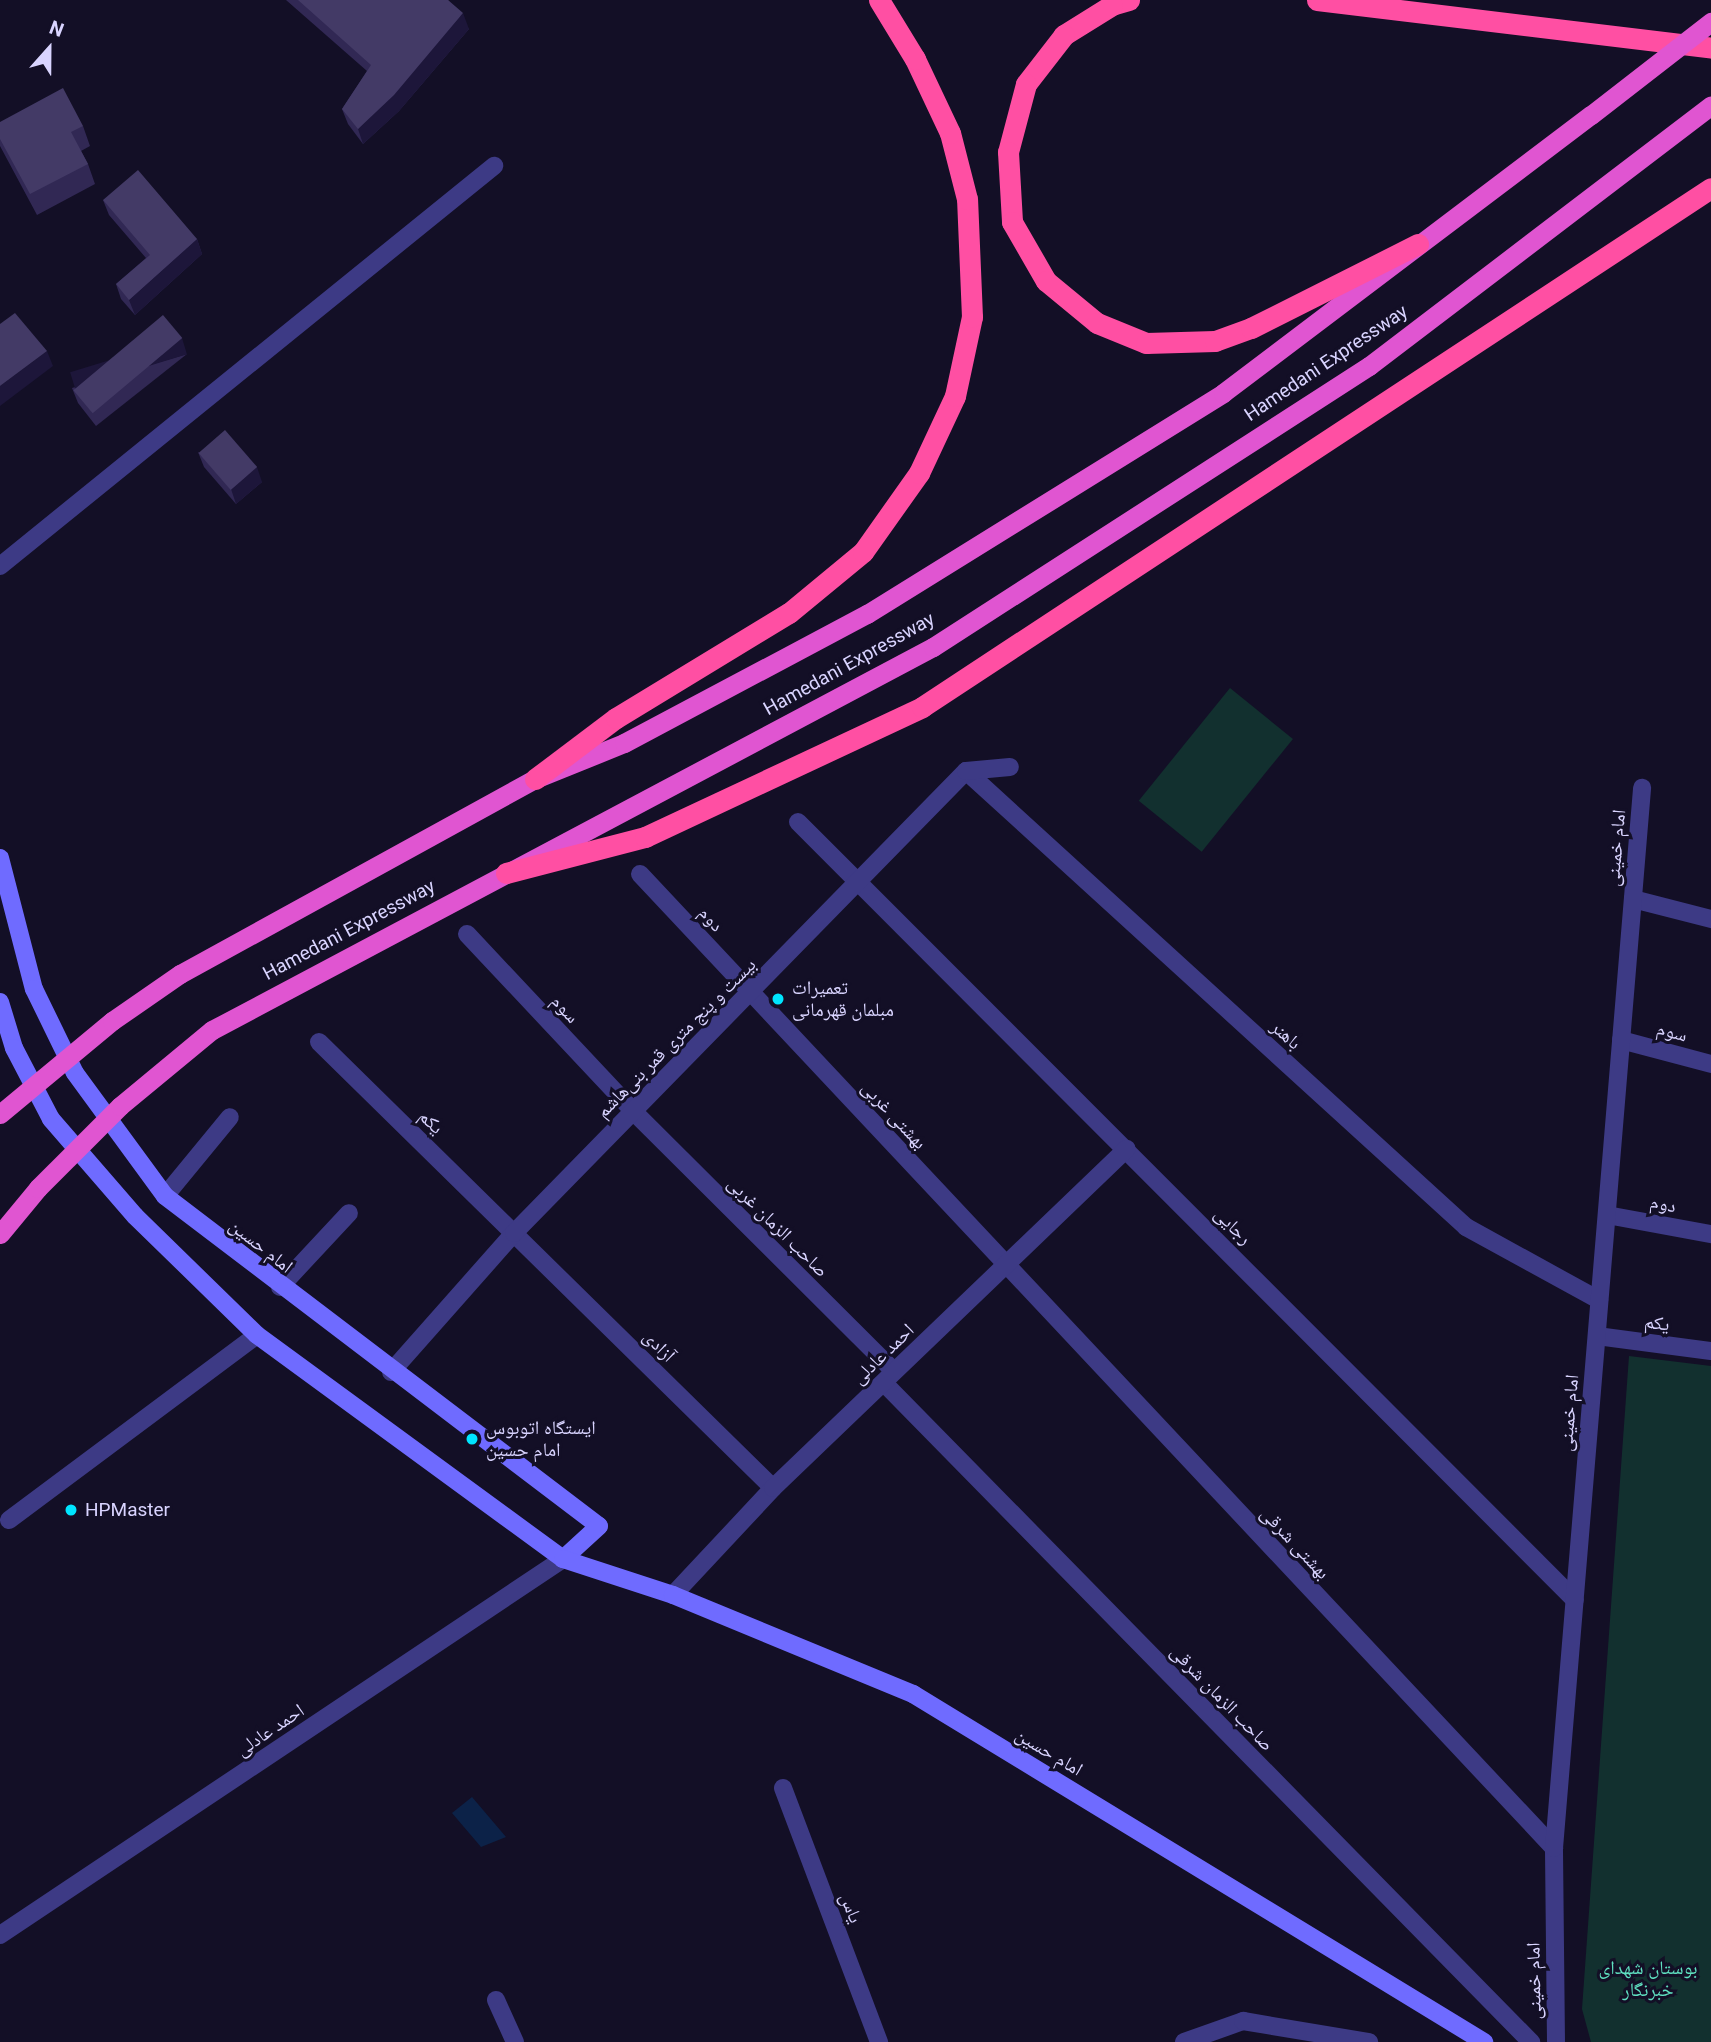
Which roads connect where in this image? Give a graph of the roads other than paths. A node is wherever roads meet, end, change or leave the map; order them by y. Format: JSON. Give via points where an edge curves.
{"nodes":[{"id":1,"x":879,"y":0,"type":"edge"},
{"id":2,"x":1129,"y":0,"type":"edge"},
{"id":3,"x":1317,"y":0,"type":"edge"},
{"id":4,"x":1711,"y":22,"type":"edge"},
{"id":5,"x":1711,"y":48,"type":"edge"},
{"id":6,"x":1711,"y":105,"type":"edge"},
{"id":7,"x":494,"y":166,"type":"dead end"},
{"id":8,"x":1711,"y":188,"type":"edge"},
{"id":9,"x":1418,"y":244,"type":"junction"},
{"id":10,"x":0,"y":566,"type":"edge"},
{"id":11,"x":1010,"y":767,"type":"dead end"},
{"id":12,"x":966,"y":771,"type":"junction"},
{"id":13,"x":535,"y":779,"type":"junction"},
{"id":14,"x":1642,"y":788,"type":"dead end"},
{"id":15,"x":798,"y":822,"type":"dead end"},
{"id":16,"x":0,"y":858,"type":"edge"},
{"id":17,"x":506,"y":873,"type":"junction"},
{"id":18,"x":640,"y":874,"type":"dead end"},
{"id":19,"x":859,"y":883,"type":"junction"},
{"id":20,"x":1633,"y":899,"type":"junction"},
{"id":21,"x":1711,"y":919,"type":"edge"},
{"id":22,"x":467,"y":934,"type":"dead end"},
{"id":23,"x":751,"y":992,"type":"junction"},
{"id":24,"x":0,"y":1002,"type":"edge"},
{"id":25,"x":1621,"y":1040,"type":"junction"},
{"id":26,"x":319,"y":1042,"type":"dead end"},
{"id":27,"x":1711,"y":1064,"type":"edge"},
{"id":28,"x":634,"y":1112,"type":"junction"},
{"id":29,"x":0,"y":1114,"type":"edge"},
{"id":30,"x":230,"y":1117,"type":"dead end"},
{"id":31,"x":1127,"y":1149,"type":"junction"},
{"id":32,"x":165,"y":1196,"type":"junction"},
{"id":33,"x":349,"y":1213,"type":"dead end"},
{"id":34,"x":1607,"y":1215,"type":"junction"},
{"id":35,"x":514,"y":1233,"type":"junction"},
{"id":36,"x":0,"y":1234,"type":"edge"},
{"id":37,"x":1711,"y":1234,"type":"edge"},
{"id":38,"x":1005,"y":1266,"type":"junction"},
{"id":39,"x":280,"y":1287,"type":"junction"},
{"id":40,"x":1599,"y":1300,"type":"junction"},
{"id":41,"x":257,"y":1335,"type":"junction"},
{"id":42,"x":1597,"y":1336,"type":"junction"},
{"id":43,"x":1711,"y":1351,"type":"edge"},
{"id":44,"x":391,"y":1372,"type":"junction"},
{"id":45,"x":889,"y":1377,"type":"junction"},
{"id":46,"x":773,"y":1488,"type":"junction"},
{"id":47,"x":9,"y":1520,"type":"dead end"},
{"id":48,"x":563,"y":1559,"type":"junction"},
{"id":49,"x":673,"y":1595,"type":"junction"},
{"id":50,"x":1575,"y":1601,"type":"junction"},
{"id":51,"x":783,"y":1788,"type":"dead end"},
{"id":52,"x":1554,"y":1848,"type":"junction"},
{"id":53,"x":0,"y":1935,"type":"edge"},
{"id":54,"x":496,"y":2000,"type":"dead end"},
{"id":55,"x":514,"y":2042,"type":"edge"},
{"id":56,"x":879,"y":2042,"type":"edge"},
{"id":57,"x":1184,"y":2042,"type":"edge"},
{"id":58,"x":1369,"y":2042,"type":"edge"},
{"id":59,"x":1484,"y":2042,"type":"edge"},
{"id":60,"x":1531,"y":2042,"type":"edge"},
{"id":61,"x":1556,"y":2042,"type":"edge"}],
"edges":[{"from":1,"to":13,"type":"highway","via":[[915,59],[950,133],[967,199],[972,317],[956,397],[919,473],[863,552],[789,613],[616,718]]},
{"from":2,"to":9,"type":"highway","via":[[1112,5],[1064,35],[1026,84],[1008,152],[1012,222],[1046,281],[1097,323],[1146,343],[1215,341],[1251,328]]},
{"from":3,"to":5,"type":"highway"},
{"from":4,"to":9,"type":"highway","name":"Hamedani Expressway","bridge":true},
{"from":6,"to":17,"type":"highway","name":"Hamedani Expressway","via":[[1369,366],[933,647]]},
{"from":7,"to":10,"type":"street"},
{"from":8,"to":17,"type":"highway","via":[[922,707],[645,837]]},
{"from":9,"to":13,"type":"highway","name":"Hamedani Expressway","via":[[1223,393],[867,614],[624,743]]},
{"from":11,"to":12,"type":"street"},
{"from":12,"to":19,"type":"street","name":"بیست و پنج متری قمر بنی‌هاشم"},
{"from":12,"to":40,"type":"street","name":"باهنر","via":[[1466,1227]]},
{"from":13,"to":29,"type":"highway","name":"Hamedani Expressway","bridge":true,"via":[[180,974],[112,1021]]},
{"from":14,"to":20,"type":"street","name":"امام خمینی"},
{"from":15,"to":19,"type":"street"},
{"from":16,"to":32,"type":"main road","name":"امام حسین","via":[[33,989],[75,1073]]},
{"from":17,"to":36,"type":"highway","name":"Hamedani Expressway","bridge":true,"via":[[212,1030],[120,1106],[38,1188]]},
{"from":18,"to":23,"type":"street","name":"دوم"},
{"from":19,"to":23,"type":"street","name":"بیست و پنج متری قمر بنی‌هاشم"},
{"from":19,"to":31,"type":"street","name":"رجایی"},
{"from":20,"to":21,"type":"street"},
{"from":20,"to":25,"type":"street","name":"امام خمینی"},
{"from":22,"to":28,"type":"street","name":"سوم"},
{"from":23,"to":28,"type":"street","name":"بیست و پنج متری قمر بنی‌هاشم"},
{"from":23,"to":38,"type":"street","name":"بهشتی غربی"},
{"from":24,"to":41,"type":"main road","name":"امام حسین","via":[[14,1048],[51,1119],[135,1216]]},
{"from":25,"to":27,"type":"street","name":"سوم"},
{"from":25,"to":34,"type":"street","name":"امام خمینی"},
{"from":26,"to":35,"type":"street","name":"یکم"},
{"from":28,"to":35,"type":"street","name":"بیست و پنج متری قمر بنی‌هاشم"},
{"from":28,"to":45,"type":"street","name":"صاحب الزمان غربی"},
{"from":30,"to":32,"type":"street"},
{"from":31,"to":38,"type":"street","name":"احمد عادلی"},
{"from":31,"to":50,"type":"street","name":"رجایی"},
{"from":32,"to":39,"type":"main road","name":"امام حسین"},
{"from":33,"to":39,"type":"street"},
{"from":34,"to":37,"type":"street","name":"دوم"},
{"from":34,"to":40,"type":"street","name":"امام خمینی"},
{"from":35,"to":44,"type":"street","name":"بیست و پنج متری قمر بنی‌هاشم"},
{"from":35,"to":46,"type":"street","name":"آزادی"},
{"from":38,"to":45,"type":"street","name":"احمد عادلی"},
{"from":38,"to":52,"type":"street","name":"بهشتی شرقی"},
{"from":39,"to":44,"type":"main road","name":"امام حسین"},
{"from":40,"to":42,"type":"street","name":"امام خمینی"},
{"from":41,"to":47,"type":"street"},
{"from":41,"to":48,"type":"main road","name":"امام حسین"},
{"from":42,"to":43,"type":"street","name":"یکم"},
{"from":42,"to":50,"type":"street","name":"امام خمینی"},
{"from":44,"to":48,"type":"main road","name":"امام حسین","via":[[599,1525]]},
{"from":45,"to":46,"type":"street","name":"احمد عادلی"},
{"from":45,"to":60,"type":"street","name":"صاحب الزمان شرقی"},
{"from":46,"to":49,"type":"street","name":"احمد عادلی"},
{"from":48,"to":49,"type":"main road","name":"امام حسین"},
{"from":48,"to":53,"type":"street","name":"احمد عادلی"},
{"from":49,"to":59,"type":"main road","name":"امام حسین","via":[[913,1693]]},
{"from":50,"to":52,"type":"street","name":"امام خمینی"},
{"from":51,"to":56,"type":"street","name":"یاس"},
{"from":52,"to":61,"type":"street","name":"امام خمینی"},
{"from":54,"to":55,"type":"street"},
{"from":57,"to":58,"type":"street","via":[[1243,2021]]}]}
